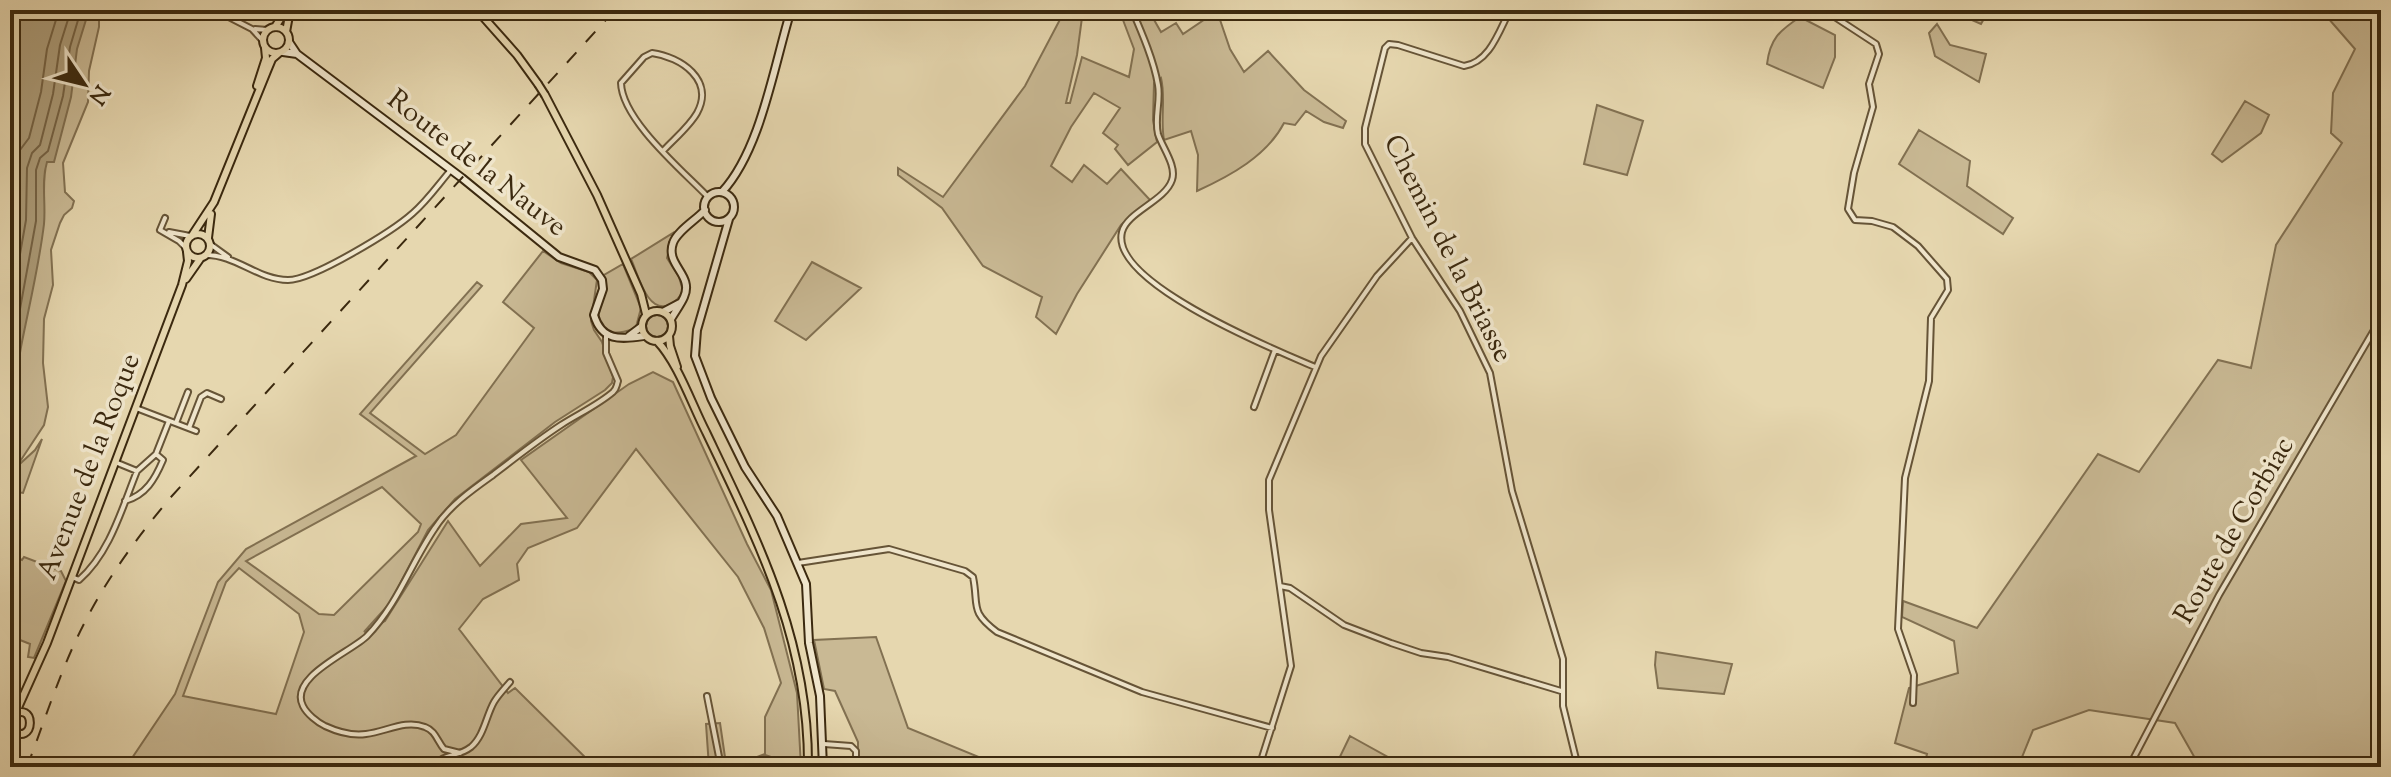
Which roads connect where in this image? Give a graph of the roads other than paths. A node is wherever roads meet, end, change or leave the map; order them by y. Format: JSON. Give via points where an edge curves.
{"nodes":[{"id":1,"x":215,"y":10,"type":"edge"},
{"id":2,"x":288,"y":10,"type":"edge"},
{"id":3,"x":477,"y":10,"type":"edge"},
{"id":4,"x":791,"y":10,"type":"edge"},
{"id":5,"x":1132,"y":10,"type":"edge"},
{"id":6,"x":1510,"y":10,"type":"edge"},
{"id":7,"x":1824,"y":10,"type":"edge"},
{"id":8,"x":252,"y":29,"type":"junction"},
{"id":9,"x":271,"y":29,"type":"junction"},
{"id":10,"x":286,"y":32,"type":"junction"},
{"id":11,"x":289,"y":42,"type":"junction"},
{"id":12,"x":264,"y":44,"type":"junction"},
{"id":13,"x":281,"y":53,"type":"junction"},
{"id":14,"x":297,"y":54,"type":"junction"},
{"id":15,"x":247,"y":116,"type":"junction"},
{"id":16,"x":663,"y":151,"type":"junction"},
{"id":17,"x":450,"y":171,"type":"junction"},
{"id":18,"x":733,"y":181,"type":"junction"},
{"id":19,"x":722,"y":192,"type":"junction"},
{"id":20,"x":708,"y":197,"type":"junction"},
{"id":21,"x":731,"y":198,"type":"junction"},
{"id":22,"x":214,"y":202,"type":"junction"},
{"id":23,"x":705,"y":210,"type":"junction"},
{"id":24,"x":165,"y":218,"type":"dead end"},
{"id":25,"x":729,"y":219,"type":"junction"},
{"id":26,"x":714,"y":221,"type":"junction"},
{"id":27,"x":694,"y":223,"type":"junction"},
{"id":28,"x":160,"y":230,"type":"junction"},
{"id":29,"x":192,"y":235,"type":"junction"},
{"id":30,"x":1412,"y":238,"type":"junction"},
{"id":31,"x":723,"y":240,"type":"junction"},
{"id":32,"x":209,"y":242,"type":"junction"},
{"id":33,"x":186,"y":250,"type":"junction"},
{"id":34,"x":204,"y":256,"type":"junction"},
{"id":35,"x":234,"y":261,"type":"junction"},
{"id":36,"x":182,"y":285,"type":"junction"},
{"id":37,"x":641,"y":294,"type":"junction"},
{"id":38,"x":680,"y":303,"type":"junction"},
{"id":39,"x":654,"y":310,"type":"junction"},
{"id":40,"x":663,"y":312,"type":"junction"},
{"id":41,"x":646,"y":314,"type":"junction"},
{"id":42,"x":2381,"y":318,"type":"edge"},
{"id":43,"x":671,"y":319,"type":"junction"},
{"id":44,"x":641,"y":327,"type":"junction"},
{"id":45,"x":669,"y":335,"type":"junction"},
{"id":46,"x":606,"y":336,"type":"junction"},
{"id":47,"x":644,"y":336,"type":"junction"},
{"id":48,"x":627,"y":338,"type":"junction"},
{"id":49,"x":657,"y":341,"type":"junction"},
{"id":50,"x":1275,"y":350,"type":"junction"},
{"id":51,"x":1315,"y":367,"type":"junction"},
{"id":52,"x":685,"y":389,"type":"junction"},
{"id":53,"x":188,"y":392,"type":"dead end"},
{"id":54,"x":221,"y":399,"type":"dead end"},
{"id":55,"x":1254,"y":407,"type":"dead end"},
{"id":56,"x":136,"y":408,"type":"junction"},
{"id":57,"x":169,"y":421,"type":"junction"},
{"id":58,"x":176,"y":423,"type":"junction"},
{"id":59,"x":189,"y":428,"type":"junction"},
{"id":60,"x":196,"y":431,"type":"dead end"},
{"id":61,"x":156,"y":454,"type":"junction"},
{"id":62,"x":115,"y":461,"type":"junction"},
{"id":63,"x":137,"y":471,"type":"junction"},
{"id":64,"x":125,"y":501,"type":"junction"},
{"id":65,"x":798,"y":563,"type":"junction"},
{"id":66,"x":72,"y":577,"type":"junction"},
{"id":67,"x":1280,"y":586,"type":"junction"},
{"id":68,"x":510,"y":682,"type":"dead end"},
{"id":69,"x":1561,"y":691,"type":"junction"},
{"id":70,"x":27,"y":692,"type":"junction"},
{"id":71,"x":707,"y":696,"type":"dead end"},
{"id":72,"x":1913,"y":703,"type":"dead end"},
{"id":73,"x":12,"y":714,"type":"edge"},
{"id":74,"x":27,"y":714,"type":"junction"},
{"id":75,"x":1272,"y":728,"type":"junction"},
{"id":76,"x":11,"y":733,"type":"edge"},
{"id":77,"x":824,"y":744,"type":"junction"},
{"id":78,"x":460,"y":753,"type":"junction"},
{"id":79,"x":432,"y":767,"type":"edge"},
{"id":80,"x":721,"y":767,"type":"edge"},
{"id":81,"x":748,"y":767,"type":"edge"},
{"id":82,"x":784,"y":767,"type":"edge"},
{"id":83,"x":808,"y":767,"type":"edge"},
{"id":84,"x":823,"y":767,"type":"edge"},
{"id":85,"x":856,"y":767,"type":"edge"},
{"id":86,"x":1259,"y":767,"type":"edge"},
{"id":87,"x":1578,"y":767,"type":"edge"},
{"id":88,"x":2129,"y":767,"type":"edge"}],
"edges":[{"from":1,"to":8,"type":"street"},
{"from":2,"to":9,"type":"main road"},
{"from":2,"to":10,"type":"main road"},
{"from":3,"to":37,"type":"main road","bridge":true,"via":[[545,95]]},
{"from":4,"to":18,"type":"main road","via":[[747,156]]},
{"from":5,"to":50,"type":"street","via":[[1158,85],[1157,132],[1173,179],[1126,224],[1121,233],[1125,254],[1155,285]]},
{"from":6,"to":30,"type":"street","name":"Chemin de la Briasse","via":[[1490,49],[1475,65],[1398,45],[1385,48],[1365,144]]},
{"from":7,"to":72,"type":"street","via":[[1876,44],[1879,54],[1869,84],[1873,107],[1848,209],[1855,220],[1893,227],[1947,279],[1948,290],[1931,318],[1929,381],[1905,478],[1898,629],[1914,675]]},
{"from":8,"to":9,"type":"street"},
{"from":8,"to":12,"type":"street"},
{"from":9,"to":10,"type":"main road"},
{"from":9,"to":12,"type":"main road"},
{"from":10,"to":11,"type":"main road"},
{"from":11,"to":13,"type":"main road"},
{"from":11,"to":14,"type":"main road","name":"Route de la Nauve"},
{"from":12,"to":13,"type":"main road","via":[[272,53]]},
{"from":12,"to":15,"type":"main road","via":[[266,58]]},
{"from":13,"to":14,"type":"main road","name":"Route de la Nauve"},
{"from":13,"to":15,"type":"main road","via":[[272,59]]},
{"from":14,"to":17,"type":"main road","name":"Route de la Nauve"},
{"from":15,"to":22,"type":"main road"},
{"from":16,"to":16,"type":"street","via":[[641,129],[621,92],[621,83],[652,53],[687,66],[700,82],[702,96],[695,116]]},
{"from":16,"to":20,"type":"street"},
{"from":17,"to":35,"type":"street","via":[[387,233],[311,274],[290,280],[269,277]]},
{"from":17,"to":46,"type":"main road","name":"Route de la Nauve","via":[[559,257],[595,270],[603,289],[594,315]]},
{"from":18,"to":19,"type":"main road"},
{"from":18,"to":21,"type":"main road"},
{"from":19,"to":20,"type":"main road"},
{"from":19,"to":21,"type":"main road"},
{"from":20,"to":23,"type":"main road"},
{"from":21,"to":25,"type":"main road"},
{"from":22,"to":29,"type":"main road"},
{"from":22,"to":32,"type":"main road"},
{"from":23,"to":26,"type":"main road"},
{"from":23,"to":27,"type":"main road"},
{"from":24,"to":28,"type":"street"},
{"from":25,"to":26,"type":"main road"},
{"from":25,"to":31,"type":"main road"},
{"from":26,"to":27,"type":"main road"},
{"from":26,"to":31,"type":"main road"},
{"from":27,"to":38,"type":"main road","via":[[673,243],[673,261],[687,286]]},
{"from":28,"to":29,"type":"street"},
{"from":28,"to":33,"type":"street"},
{"from":29,"to":32,"type":"main road","via":[[202,234]]},
{"from":29,"to":33,"type":"main road"},
{"from":30,"to":51,"type":"street","via":[[1377,276]]},
{"from":30,"to":69,"type":"street","name":"Chemin de la Briasse","via":[[1460,311],[1490,373],[1512,491],[1563,659]]},
{"from":31,"to":65,"type":"main road","via":[[697,330],[697,367]]},
{"from":32,"to":34,"type":"main road"},
{"from":32,"to":35,"type":"street"},
{"from":33,"to":34,"type":"main road","via":[[193,257]]},
{"from":33,"to":36,"type":"main road","name":"Avenue de la Roque"},
{"from":34,"to":35,"type":"street"},
{"from":34,"to":36,"type":"main road","name":"Avenue de la Roque"},
{"from":36,"to":56,"type":"main road","name":"Avenue de la Roque"},
{"from":37,"to":39,"type":"main road"},
{"from":37,"to":41,"type":"main road"},
{"from":38,"to":40,"type":"main road"},
{"from":38,"to":43,"type":"main road"},
{"from":39,"to":40,"type":"main road"},
{"from":39,"to":41,"type":"main road"},
{"from":40,"to":43,"type":"main road"},
{"from":41,"to":44,"type":"main road"},
{"from":42,"to":88,"type":"street","name":"Route de Corbiac","via":[[2219,595]]},
{"from":43,"to":45,"type":"main road"},
{"from":44,"to":47,"type":"main road"},
{"from":44,"to":48,"type":"main road"},
{"from":45,"to":49,"type":"main road"},
{"from":45,"to":52,"type":"main road"},
{"from":46,"to":48,"type":"main road"},
{"from":46,"to":78,"type":"street","via":[[606,353],[618,381],[612,392],[557,427],[447,512],[393,604],[369,634],[305,682],[302,704],[333,730],[369,734],[425,726],[444,749]]},
{"from":47,"to":48,"type":"main road"},
{"from":47,"to":49,"type":"main road"},
{"from":49,"to":52,"type":"main road"},
{"from":50,"to":51,"type":"street"},
{"from":50,"to":55,"type":"street"},
{"from":51,"to":67,"type":"street","via":[[1269,480]]},
{"from":52,"to":83,"type":"main road","via":[[783,605],[802,681]]},
{"from":53,"to":58,"type":"street"},
{"from":54,"to":59,"type":"street","via":[[207,393],[201,397]]},
{"from":56,"to":57,"type":"street"},
{"from":56,"to":62,"type":"main road","name":"Avenue de la Roque"},
{"from":57,"to":58,"type":"street"},
{"from":57,"to":61,"type":"street"},
{"from":58,"to":59,"type":"street"},
{"from":59,"to":60,"type":"street"},
{"from":61,"to":63,"type":"street"},
{"from":61,"to":64,"type":"street","via":[[163,460],[156,478],[136,498]]},
{"from":62,"to":63,"type":"street"},
{"from":62,"to":66,"type":"main road","name":"Avenue de la Roque"},
{"from":63,"to":64,"type":"street"},
{"from":64,"to":66,"type":"street","via":[[89,571],[79,580]]},
{"from":65,"to":75,"type":"street","via":[[889,549],[965,571],[973,577],[974,607],[997,632],[1142,692]]},
{"from":65,"to":77,"type":"main road","via":[[809,602],[809,643]]},
{"from":66,"to":70,"type":"main road","name":"Avenue de la Roque"},
{"from":67,"to":69,"type":"street","via":[[1344,625],[1391,643]]},
{"from":67,"to":75,"type":"street","via":[[1291,666]]},
{"from":68,"to":78,"type":"street","via":[[480,736]]},
{"from":69,"to":87,"type":"street","name":"Chemin de la Briasse"},
{"from":70,"to":73,"type":"main road","name":"Avenue de la Roque"},
{"from":70,"to":74,"type":"main road"},
{"from":71,"to":80,"type":"street"},
{"from":73,"to":74,"type":"main road"},
{"from":74,"to":76,"type":"main road","via":[[26,732]]},
{"from":75,"to":86,"type":"street"},
{"from":77,"to":84,"type":"main road"},
{"from":77,"to":85,"type":"street","via":[[851,746]]},
{"from":78,"to":79,"type":"street","via":[[442,756]]},
{"from":81,"to":82,"type":"street","via":[[765,759]]}]}
